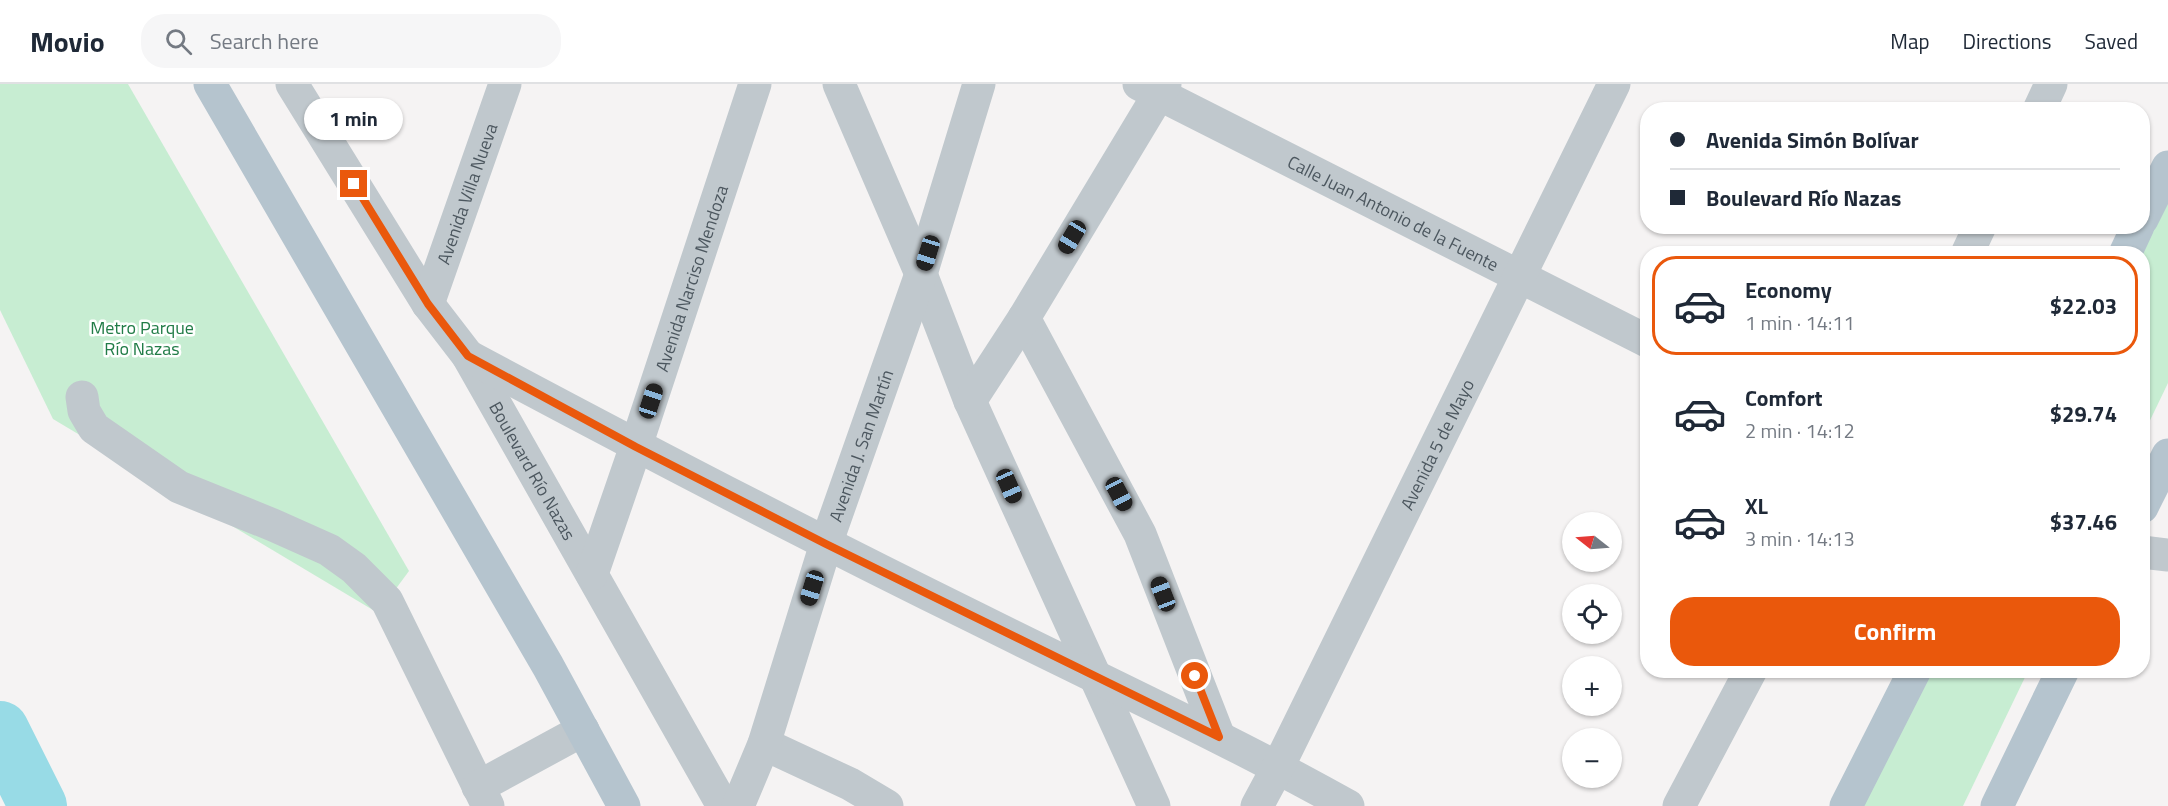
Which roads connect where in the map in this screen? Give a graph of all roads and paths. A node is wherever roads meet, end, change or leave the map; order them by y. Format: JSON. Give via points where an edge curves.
{"nodes":[{"id":1,"x":210,"y":84,"type":"edge"},
{"id":2,"x":292,"y":84,"type":"edge"},
{"id":3,"x":505,"y":84,"type":"edge"},
{"id":4,"x":755,"y":84,"type":"edge"},
{"id":5,"x":838,"y":84,"type":"edge"},
{"id":6,"x":979,"y":84,"type":"edge"},
{"id":7,"x":1614,"y":84,"type":"edge"},
{"id":8,"x":2051,"y":84,"type":"edge"},
{"id":9,"x":1154,"y":88,"type":"edge"},
{"id":10,"x":2043,"y":102,"type":"edge"},
{"id":11,"x":2168,"y":167,"type":"edge"},
{"id":12,"x":2150,"y":203,"type":"edge"},
{"id":13,"x":921,"y":274,"type":"junction"},
{"id":14,"x":1518,"y":277,"type":"junction"},
{"id":15,"x":428,"y":304,"type":"junction"},
{"id":16,"x":1024,"y":318,"type":"junction"},
{"id":17,"x":1640,"y":338,"type":"edge"},
{"id":18,"x":468,"y":356,"type":"junction"},
{"id":19,"x":82,"y":397,"type":"dead end"},
{"id":20,"x":970,"y":401,"type":"junction"},
{"id":21,"x":636,"y":447,"type":"junction"},
{"id":22,"x":2168,"y":455,"type":"edge"},
{"id":23,"x":2150,"y":491,"type":"edge"},
{"id":24,"x":826,"y":544,"type":"junction"},
{"id":25,"x":2150,"y":553,"type":"edge"},
{"id":26,"x":2168,"y":555,"type":"edge"},
{"id":27,"x":592,"y":574,"type":"junction"},
{"id":28,"x":1095,"y":677,"type":"junction"},
{"id":29,"x":1747,"y":678,"type":"edge"},
{"id":30,"x":1912,"y":678,"type":"edge"},
{"id":31,"x":2059,"y":678,"type":"edge"},
{"id":32,"x":583,"y":730,"type":"junction"},
{"id":33,"x":1219,"y":737,"type":"junction"},
{"id":34,"x":764,"y":744,"type":"junction"},
{"id":35,"x":1278,"y":767,"type":"junction"},
{"id":36,"x":483,"y":796,"type":"edge"},
{"id":37,"x":624,"y":806,"type":"edge"},
{"id":38,"x":723,"y":806,"type":"edge"},
{"id":39,"x":738,"y":806,"type":"edge"},
{"id":40,"x":887,"y":806,"type":"edge"},
{"id":41,"x":1154,"y":806,"type":"edge"},
{"id":42,"x":1257,"y":806,"type":"edge"},
{"id":43,"x":1348,"y":806,"type":"edge"},
{"id":44,"x":1679,"y":806,"type":"edge"},
{"id":45,"x":1846,"y":806,"type":"edge"},
{"id":46,"x":1997,"y":806,"type":"edge"}],
"edges":[{"from":1,"to":32,"type":"main road"},
{"from":2,"to":15,"type":"street","name":"Boulevard Río Nazas"},
{"from":3,"to":15,"type":"street","name":"Avenida Villa Nueva"},
{"from":4,"to":21,"type":"street","name":"Avenida Narciso Mendoza"},
{"from":5,"to":13,"type":"street"},
{"from":6,"to":13,"type":"street","name":"Avenida J. San Martín"},
{"from":7,"to":14,"type":"street","name":"Avenida 5 de Mayo"},
{"from":8,"to":10,"type":"street"},
{"from":9,"to":14,"type":"street","name":"Calle Juan Antonio de la Fuente"},
{"from":9,"to":16,"type":"street"},
{"from":11,"to":12,"type":"main road"},
{"from":13,"to":20,"type":"street"},
{"from":13,"to":24,"type":"street","name":"Avenida J. San Martín"},
{"from":14,"to":17,"type":"street","name":"Calle Juan Antonio de la Fuente"},
{"from":14,"to":35,"type":"street","name":"Avenida 5 de Mayo"},
{"from":15,"to":18,"type":"street","name":"Boulevard Río Nazas"},
{"from":16,"to":20,"type":"street"},
{"from":16,"to":33,"type":"street","via":[[1140,534]]},
{"from":18,"to":21,"type":"street"},
{"from":18,"to":27,"type":"street","name":"Boulevard Río Nazas"},
{"from":19,"to":36,"type":"street","via":[[84,411],[94,428],[178,487],[329,550],[354,568],[387,601]]},
{"from":20,"to":28,"type":"street"},
{"from":21,"to":24,"type":"street"},
{"from":21,"to":27,"type":"street","name":"Avenida Narciso Mendoza"},
{"from":22,"to":23,"type":"main road"},
{"from":24,"to":28,"type":"street"},
{"from":24,"to":34,"type":"street","name":"Avenida J. San Martín"},
{"from":25,"to":26,"type":"street"},
{"from":27,"to":38,"type":"street","name":"Boulevard Río Nazas"},
{"from":28,"to":33,"type":"street"},
{"from":28,"to":41,"type":"street"},
{"from":29,"to":44,"type":"street"},
{"from":30,"to":45,"type":"main road"},
{"from":31,"to":46,"type":"main road"},
{"from":32,"to":36,"type":"street"},
{"from":32,"to":37,"type":"main road"},
{"from":33,"to":35,"type":"street"},
{"from":34,"to":39,"type":"street","name":"Avenida J. San Martín"},
{"from":34,"to":40,"type":"street","via":[[840,778]]},
{"from":35,"to":42,"type":"street","name":"Avenida 5 de Mayo"},
{"from":35,"to":43,"type":"street"}]}
